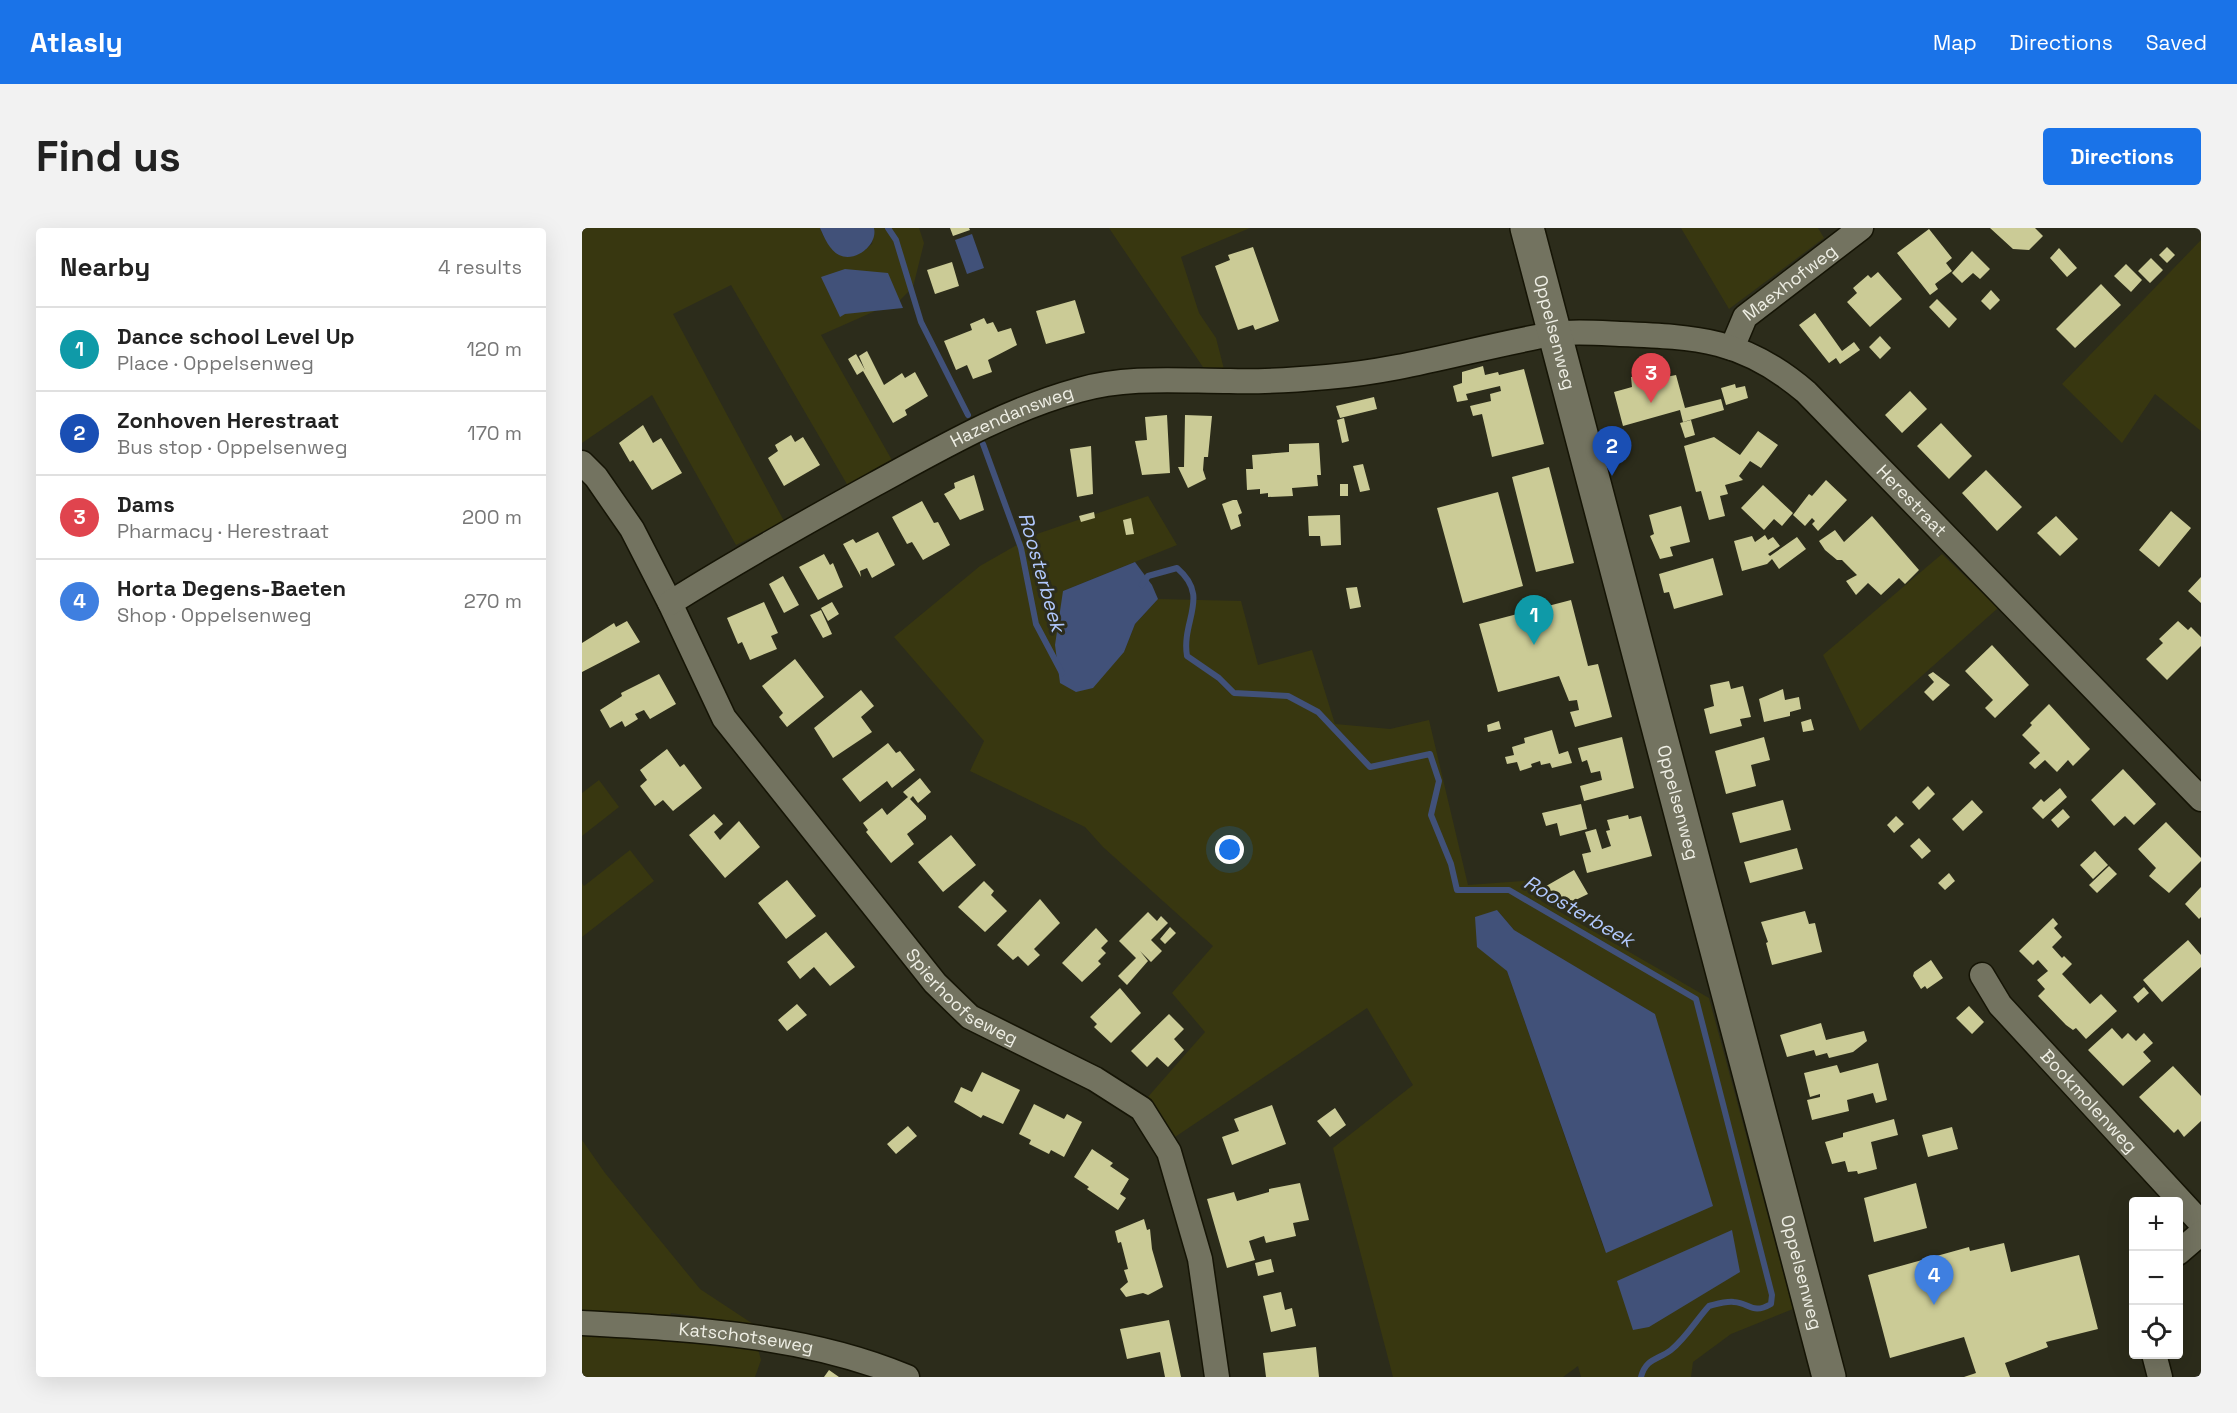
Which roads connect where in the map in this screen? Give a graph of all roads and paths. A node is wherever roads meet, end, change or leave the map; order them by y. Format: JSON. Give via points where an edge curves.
{"nodes":[{"id":1,"x":1527,"y":228,"type":"edge"},
{"id":2,"x":1860,"y":228,"type":"edge"},
{"id":3,"x":1557,"y":333,"type":"junction"},
{"id":4,"x":1732,"y":348,"type":"junction"},
{"id":5,"x":582,"y":463,"type":"edge"},
{"id":6,"x":670,"y":603,"type":"junction"},
{"id":7,"x":2201,"y":799,"type":"edge"},
{"id":8,"x":1982,"y":975,"type":"dead end"},
{"id":9,"x":2201,"y":1223,"type":"edge"},
{"id":10,"x":2201,"y":1233,"type":"edge"},
{"id":11,"x":2180,"y":1251,"type":"edge"},
{"id":12,"x":582,"y":1323,"type":"edge"},
{"id":13,"x":2155,"y":1359,"type":"edge"},
{"id":14,"x":907,"y":1377,"type":"edge"},
{"id":15,"x":1217,"y":1377,"type":"edge"},
{"id":16,"x":1829,"y":1377,"type":"edge"},
{"id":17,"x":2160,"y":1377,"type":"edge"}],
"edges":[{"from":1,"to":3,"type":"street","name":"Oppelsenweg"},
{"from":2,"to":4,"type":"street","name":"Maexhofweg","via":[[1745,317]]},
{"from":3,"to":4,"type":"street","name":"Herestraat","via":[[1680,337]]},
{"from":3,"to":6,"type":"street","name":"Hazendansweg","via":[[1426,362],[1332,376],[1233,381],[1158,379],[1079,390],[963,435],[747,555]]},
{"from":3,"to":16,"type":"street","name":"Oppelsenweg"},
{"from":4,"to":7,"type":"street","name":"Herestraat","via":[[1780,370],[1806,392]]},
{"from":5,"to":6,"type":"street","via":[[618,507]]},
{"from":6,"to":15,"type":"street","name":"Spierhoofseweg","via":[[723,718],[935,983],[970,1017],[1095,1079],[1142,1109],[1169,1152],[1200,1259]]},
{"from":8,"to":9,"type":"street","name":"Bookmolenweg","via":[[2000,1005]]},
{"from":10,"to":11,"type":"street"},
{"from":12,"to":14,"type":"street","name":"Katschotseweg","via":[[700,1330],[794,1343]]},
{"from":13,"to":17,"type":"street"}]}
